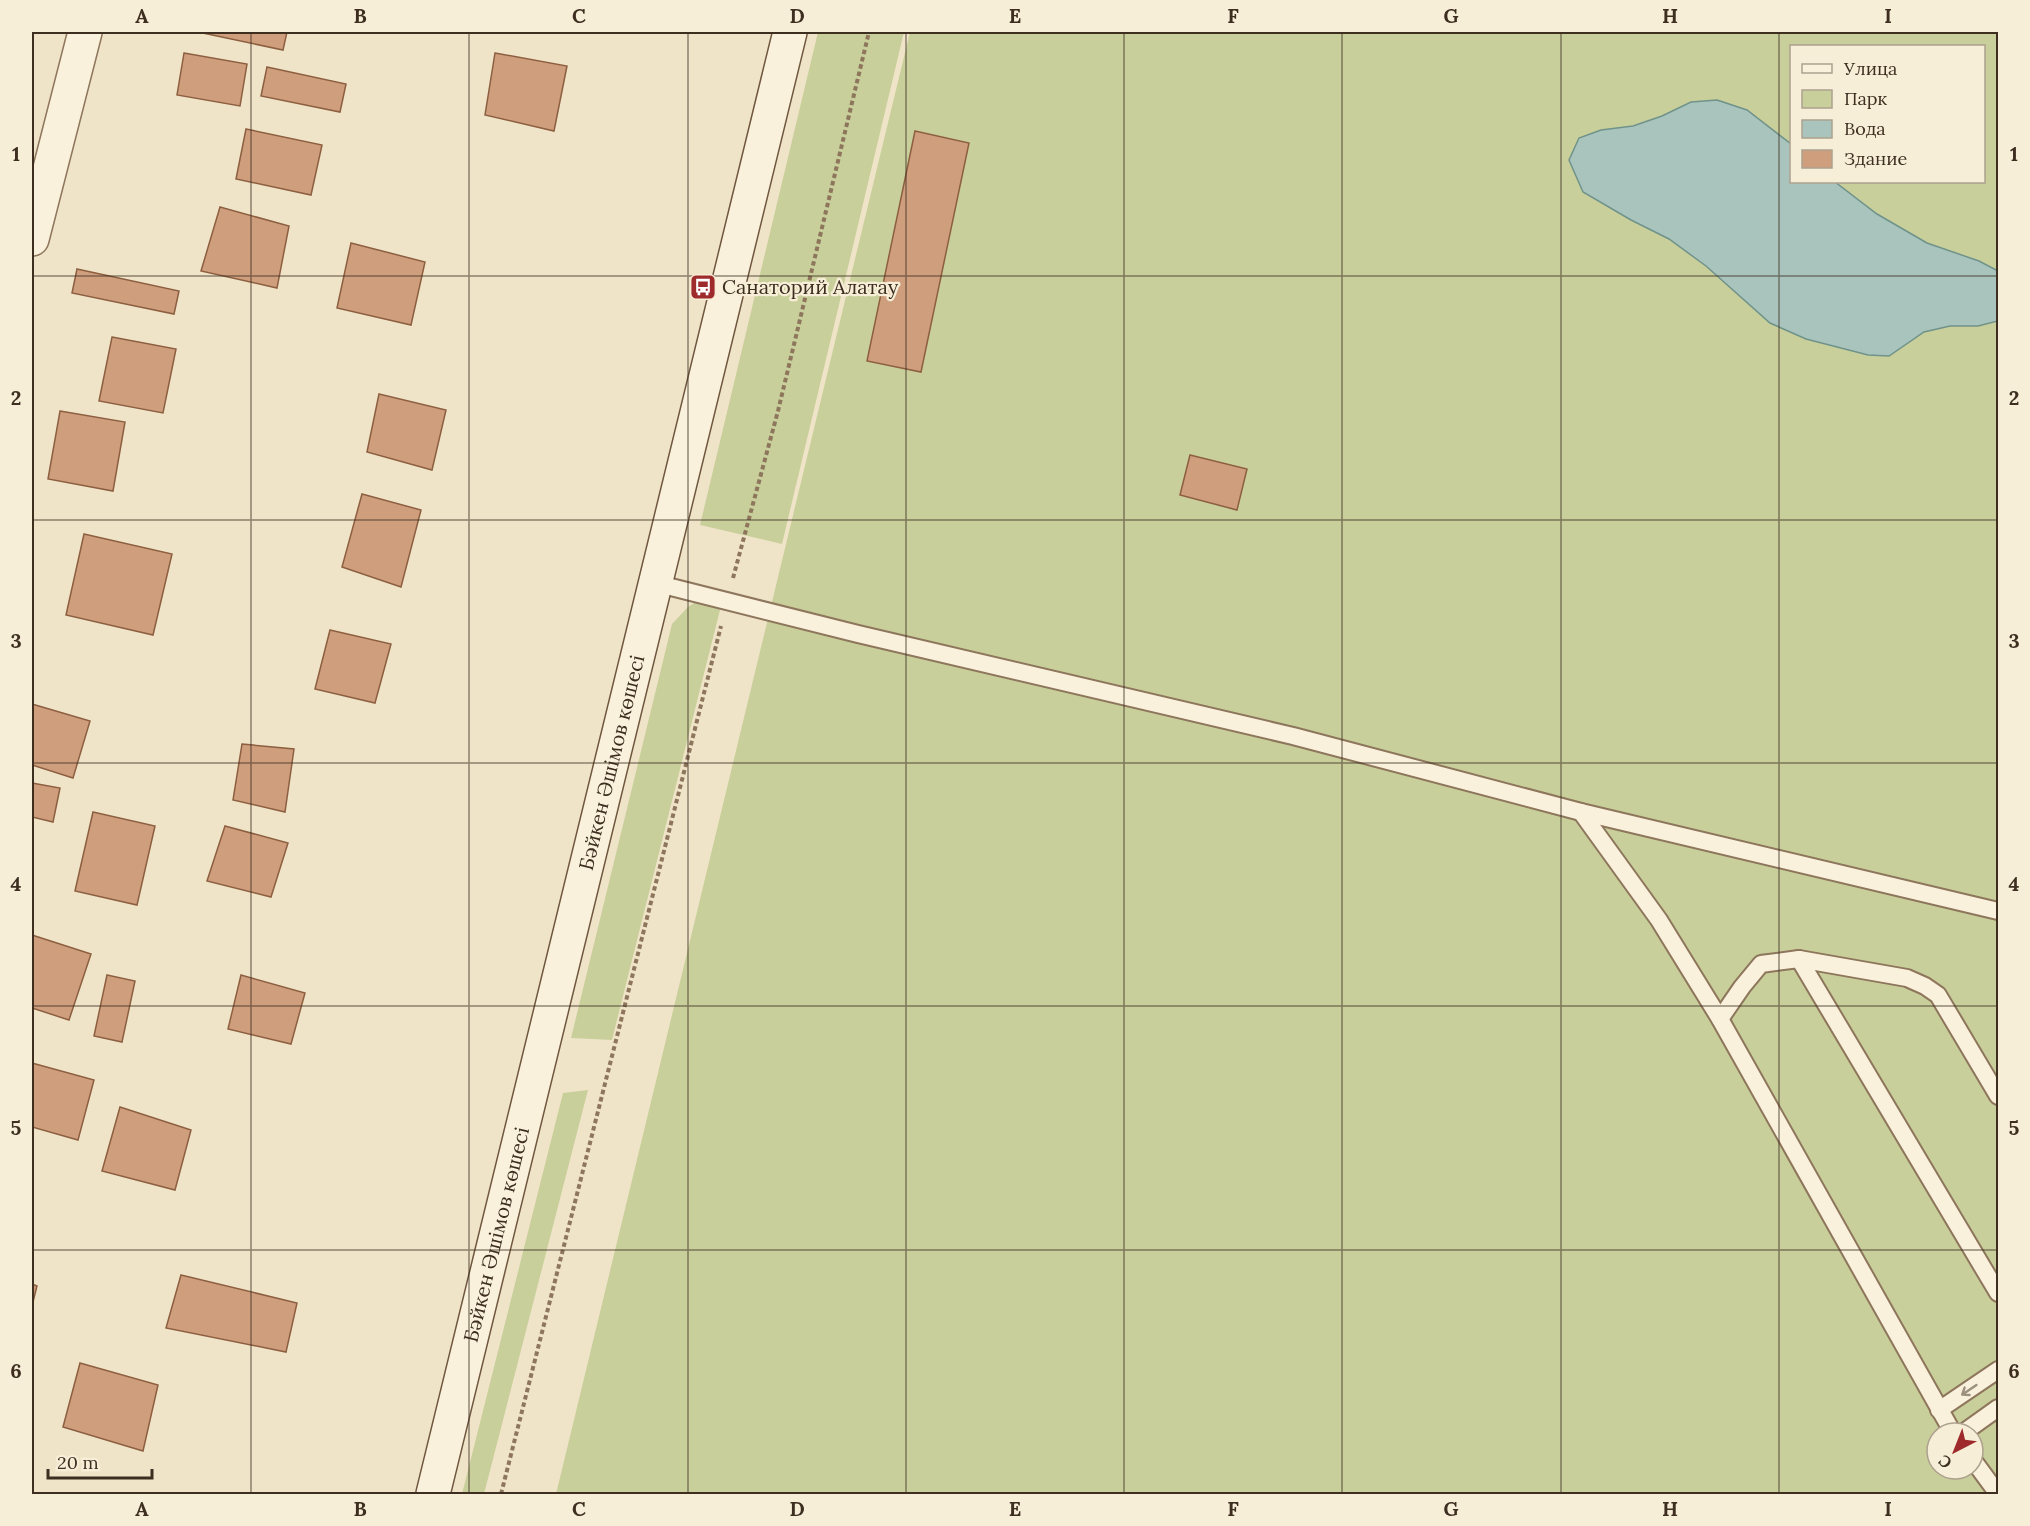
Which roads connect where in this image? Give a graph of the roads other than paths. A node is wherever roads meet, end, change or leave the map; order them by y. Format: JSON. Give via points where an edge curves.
{"nodes":[{"id":1,"x":85,"y":32,"type":"edge"},
{"id":2,"x":790,"y":32,"type":"edge"},
{"id":3,"x":32,"y":239,"type":"edge"},
{"id":4,"x":655,"y":583,"type":"junction"},
{"id":5,"x":1581,"y":812,"type":"junction"},
{"id":6,"x":1998,"y":911,"type":"edge"},
{"id":7,"x":1799,"y":959,"type":"junction"},
{"id":8,"x":1720,"y":1019,"type":"junction"},
{"id":9,"x":1998,"y":1096,"type":"edge"},
{"id":10,"x":1998,"y":1293,"type":"edge"},
{"id":11,"x":1998,"y":1370,"type":"edge"},
{"id":12,"x":1998,"y":1408,"type":"edge"},
{"id":13,"x":1939,"y":1410,"type":"junction"},
{"id":14,"x":1946,"y":1421,"type":"edge"},
{"id":15,"x":1980,"y":1421,"type":"edge"},
{"id":16,"x":1985,"y":1476,"type":"edge"},
{"id":17,"x":433,"y":1494,"type":"edge"},
{"id":18,"x":1998,"y":1494,"type":"edge"}],
"edges":[{"from":1,"to":3,"type":"main road"},
{"from":2,"to":4,"type":"main road","name":"Бәйкен Әшімов көшесі"},
{"from":4,"to":5,"type":"lane","via":[[1293,736]]},
{"from":4,"to":17,"type":"main road","name":"Бәйкен Әшімов көшесі"},
{"from":5,"to":6,"type":"lane"},
{"from":5,"to":8,"type":"lane","via":[[1659,920]]},
{"from":7,"to":8,"type":"lane","via":[[1761,964]]},
{"from":7,"to":9,"type":"lane","via":[[1907,978],[1938,995]]},
{"from":7,"to":10,"type":"lane"},
{"from":8,"to":13,"type":"lane"},
{"from":11,"to":13,"type":"lane","one_way":true},
{"from":12,"to":15,"type":"lane"},
{"from":13,"to":14,"type":"lane"},
{"from":16,"to":18,"type":"lane"}]}
